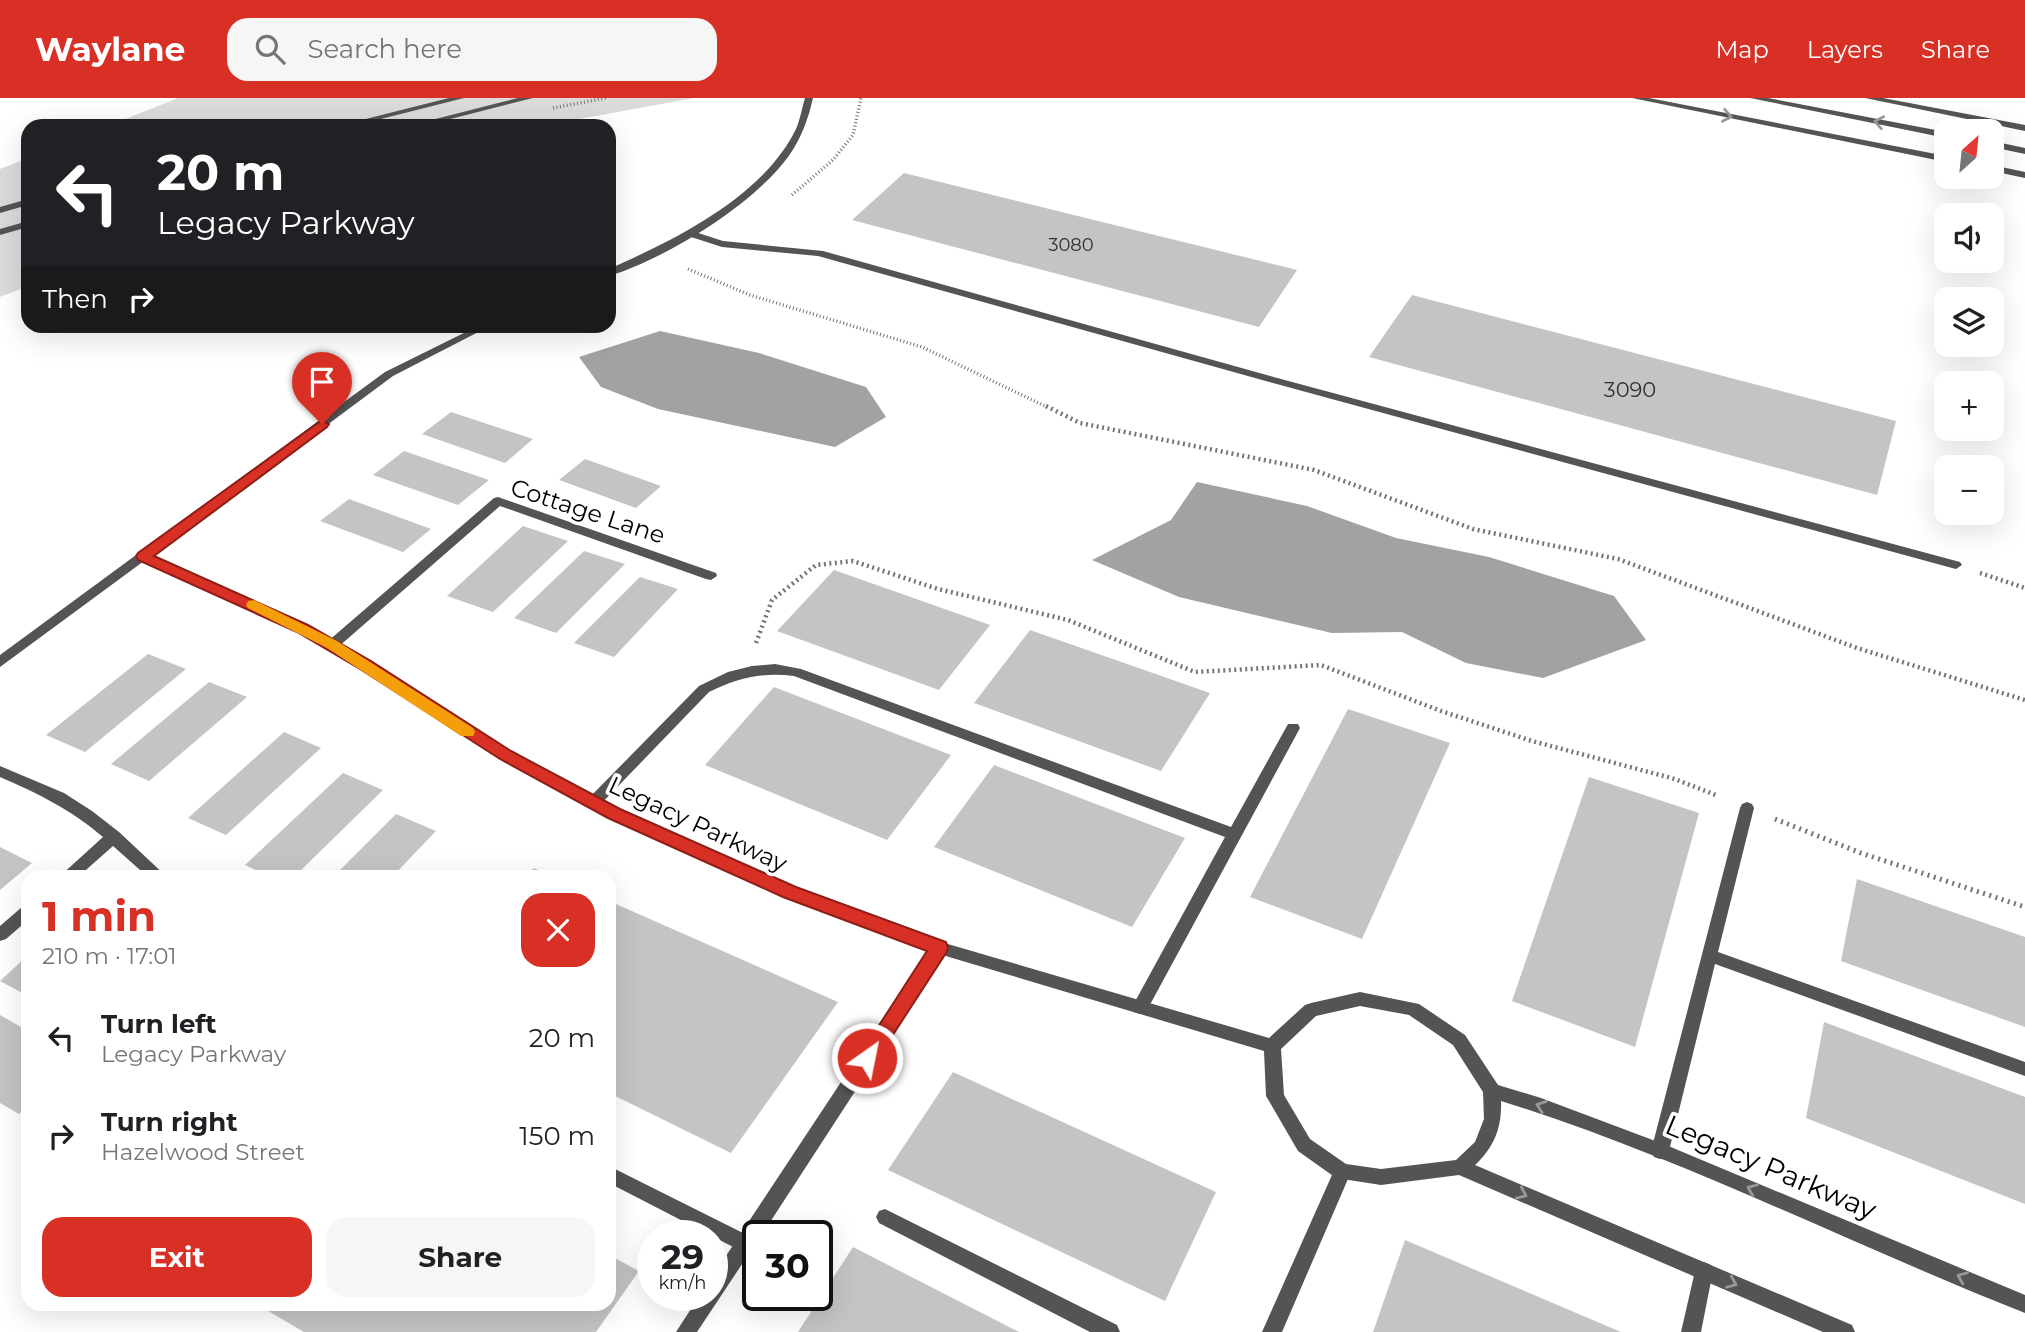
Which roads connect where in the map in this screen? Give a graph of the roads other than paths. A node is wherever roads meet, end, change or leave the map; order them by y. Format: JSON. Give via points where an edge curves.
{"nodes":[{"id":1,"x":460,"y":98,"type":"edge"},
{"id":2,"x":529,"y":98,"type":"edge"},
{"id":3,"x":809,"y":98,"type":"edge"},
{"id":4,"x":1636,"y":98,"type":"edge"},
{"id":5,"x":1754,"y":98,"type":"edge"},
{"id":6,"x":1869,"y":98,"type":"edge"},
{"id":7,"x":372,"y":119,"type":"edge"},
{"id":8,"x":441,"y":119,"type":"edge"},
{"id":9,"x":1982,"y":119,"type":"edge"},
{"id":10,"x":2004,"y":124,"type":"edge"},
{"id":11,"x":2025,"y":128,"type":"edge"},
{"id":12,"x":1934,"y":133,"type":"edge"},
{"id":13,"x":2004,"y":147,"type":"edge"},
{"id":14,"x":2025,"y":151,"type":"edge"},
{"id":15,"x":1934,"y":157,"type":"edge"},
{"id":16,"x":2004,"y":171,"type":"edge"},
{"id":17,"x":2025,"y":175,"type":"edge"},
{"id":18,"x":21,"y":204,"type":"edge"},
{"id":19,"x":0,"y":210,"type":"edge"},
{"id":20,"x":21,"y":226,"type":"edge"},
{"id":21,"x":0,"y":232,"type":"edge"},
{"id":22,"x":689,"y":233,"type":"junction"},
{"id":23,"x":616,"y":267,"type":"edge"},
{"id":24,"x":471,"y":333,"type":"edge"},
{"id":25,"x":144,"y":556,"type":"junction"},
{"id":26,"x":1956,"y":565,"type":"road end"},
{"id":27,"x":711,"y":576,"type":"dead end"},
{"id":28,"x":332,"y":645,"type":"junction"},
{"id":29,"x":0,"y":662,"type":"edge"},
{"id":30,"x":1293,"y":728,"type":"dead end"},
{"id":31,"x":0,"y":771,"type":"edge"},
{"id":32,"x":593,"y":803,"type":"junction"},
{"id":33,"x":1747,"y":808,"type":"road end"},
{"id":34,"x":1235,"y":835,"type":"junction"},
{"id":35,"x":114,"y":836,"type":"junction"},
{"id":36,"x":75,"y":870,"type":"edge"},
{"id":37,"x":151,"y":870,"type":"edge"},
{"id":38,"x":21,"y":917,"type":"edge"},
{"id":39,"x":0,"y":935,"type":"edge"},
{"id":40,"x":939,"y":948,"type":"junction"},
{"id":41,"x":1708,"y":955,"type":"junction"},
{"id":42,"x":1140,"y":1007,"type":"junction"},
{"id":43,"x":1272,"y":1046,"type":"junction"},
{"id":44,"x":2025,"y":1069,"type":"edge"},
{"id":45,"x":1492,"y":1091,"type":"junction"},
{"id":46,"x":1661,"y":1150,"type":"junction"},
{"id":47,"x":1460,"y":1167,"type":"junction"},
{"id":48,"x":1342,"y":1171,"type":"junction"},
{"id":49,"x":616,"y":1178,"type":"edge"},
{"id":50,"x":885,"y":1217,"type":"dead end"},
{"id":51,"x":762,"y":1220,"type":"edge"},
{"id":52,"x":742,"y":1242,"type":"edge"},
{"id":53,"x":742,"y":1250,"type":"edge"},
{"id":54,"x":728,"y":1270,"type":"edge"},
{"id":55,"x":1704,"y":1271,"type":"junction"},
{"id":56,"x":2025,"y":1304,"type":"edge"},
{"id":57,"x":700,"y":1311,"type":"edge"},
{"id":58,"x":686,"y":1332,"type":"edge"},
{"id":59,"x":1110,"y":1332,"type":"edge"},
{"id":60,"x":1272,"y":1332,"type":"edge"},
{"id":61,"x":1691,"y":1332,"type":"edge"},
{"id":62,"x":1845,"y":1332,"type":"edge"}],
"edges":[{"from":1,"to":7,"type":"street"},
{"from":2,"to":8,"type":"street"},
{"from":3,"to":22,"type":"street","via":[[801,128],[782,159],[751,190]]},
{"from":4,"to":15,"type":"street","one_way":true},
{"from":12,"to":5,"type":"street","one_way":true},
{"from":6,"to":9,"type":"street"},
{"from":10,"to":11,"type":"street"},
{"from":13,"to":14,"type":"street"},
{"from":16,"to":17,"type":"street"},
{"from":18,"to":19,"type":"street"},
{"from":20,"to":21,"type":"street"},
{"from":22,"to":23,"type":"street"},
{"from":22,"to":26,"type":"street","via":[[722,244],[819,253]]},
{"from":24,"to":25,"type":"street","via":[[389,374]]},
{"from":25,"to":28,"type":"street","name":"Legacy Parkway"},
{"from":25,"to":29,"type":"street"},
{"from":27,"to":28,"type":"street","name":"Cottage Lane","via":[[498,501]]},
{"from":28,"to":32,"type":"street","name":"Legacy Parkway","via":[[483,742]]},
{"from":30,"to":34,"type":"street"},
{"from":31,"to":35,"type":"street","via":[[59,797]]},
{"from":32,"to":34,"type":"street","via":[[704,688],[728,677],[775,669],[796,672]]},
{"from":32,"to":40,"type":"street","name":"Legacy Parkway","via":[[778,887]]},
{"from":33,"to":41,"type":"street"},
{"from":34,"to":42,"type":"street"},
{"from":35,"to":36,"type":"street"},
{"from":35,"to":37,"type":"street"},
{"from":38,"to":39,"type":"street"},
{"from":40,"to":42,"type":"street","name":"Legacy Parkway"},
{"from":40,"to":51,"type":"street"},
{"from":41,"to":44,"type":"street"},
{"from":41,"to":46,"type":"street"},
{"from":42,"to":43,"type":"street","name":"Legacy Parkway"},
{"from":43,"to":45,"type":"street","via":[[1311,1010],[1360,999],[1413,1009],[1459,1040]]},
{"from":43,"to":48,"type":"street","via":[[1275,1096],[1304,1145]]},
{"from":46,"to":45,"type":"street","name":"Legacy Parkway","one_way":true},
{"from":45,"to":47,"type":"street","via":[[1493,1119],[1482,1147]]},
{"from":56,"to":46,"type":"street","name":"Legacy Parkway","one_way":true},
{"from":47,"to":48,"type":"street","via":[[1381,1177]]},
{"from":47,"to":55,"type":"street","one_way":true},
{"from":48,"to":60,"type":"street"},
{"from":49,"to":52,"type":"street"},
{"from":50,"to":59,"type":"street"},
{"from":53,"to":54,"type":"street"},
{"from":55,"to":61,"type":"street"},
{"from":55,"to":62,"type":"street","one_way":true},
{"from":57,"to":58,"type":"street"}]}
